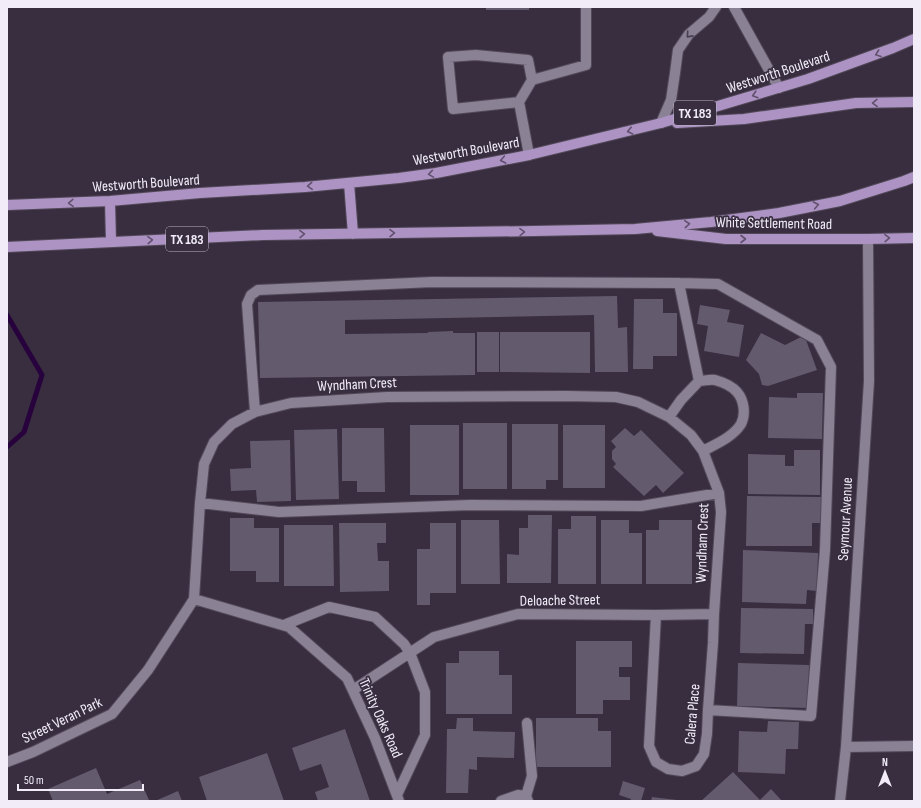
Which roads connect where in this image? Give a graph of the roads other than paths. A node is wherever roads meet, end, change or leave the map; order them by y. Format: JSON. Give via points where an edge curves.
{"nodes":[{"id":1,"x":586,"y":7,"type":"edge"},
{"id":2,"x":716,"y":7,"type":"edge"},
{"id":3,"x":734,"y":7,"type":"edge"},
{"id":4,"x":914,"y":39,"type":"edge"},
{"id":5,"x":532,"y":80,"type":"junction"},
{"id":6,"x":779,"y":88,"type":"junction"},
{"id":7,"x":519,"y":102,"type":"junction"},
{"id":8,"x":914,"y":102,"type":"edge"},
{"id":9,"x":661,"y":123,"type":"junction"},
{"id":10,"x":529,"y":155,"type":"junction"},
{"id":11,"x":914,"y":177,"type":"edge"},
{"id":12,"x":349,"y":183,"type":"junction"},
{"id":13,"x":110,"y":201,"type":"junction"},
{"id":14,"x":7,"y":205,"type":"edge"},
{"id":15,"x":635,"y":229,"type":"junction"},
{"id":16,"x":353,"y":234,"type":"junction"},
{"id":17,"x":914,"y":238,"type":"edge"},
{"id":18,"x":868,"y":239,"type":"junction"},
{"id":19,"x":112,"y":242,"type":"junction"},
{"id":20,"x":9,"y":247,"type":"edge"},
{"id":21,"x":679,"y":283,"type":"junction"},
{"id":22,"x":699,"y":381,"type":"junction"},
{"id":23,"x":255,"y":412,"type":"junction"},
{"id":24,"x":669,"y":417,"type":"junction"},
{"id":25,"x":703,"y":451,"type":"junction"},
{"id":26,"x":719,"y":493,"type":"junction"},
{"id":27,"x":200,"y":503,"type":"junction"},
{"id":28,"x":194,"y":599,"type":"junction"},
{"id":29,"x":714,"y":614,"type":"junction"},
{"id":30,"x":656,"y":615,"type":"junction"},
{"id":31,"x":284,"y":626,"type":"junction"},
{"id":32,"x":410,"y":653,"type":"junction"},
{"id":33,"x":353,"y":690,"type":"junction"},
{"id":34,"x":708,"y":710,"type":"junction"},
{"id":35,"x":527,"y":723,"type":"dead end"},
{"id":36,"x":914,"y":746,"type":"edge"},
{"id":37,"x":846,"y":747,"type":"junction"},
{"id":38,"x":7,"y":762,"type":"edge"},
{"id":39,"x":398,"y":798,"type":"edge"},
{"id":40,"x":527,"y":798,"type":"edge"},
{"id":41,"x":502,"y":801,"type":"edge"},
{"id":42,"x":840,"y":801,"type":"edge"}],
"edges":[{"from":1,"to":5,"type":"street","via":[[586,65]]},
{"from":2,"to":9,"type":"street","one_way":true,"via":[[709,17],[689,34],[678,50],[670,100]]},
{"from":3,"to":6,"type":"street"},
{"from":4,"to":6,"type":"main road","name":"Westworth Boulevard","number":"TX 183","one_way":true},
{"from":5,"to":7,"type":"street"},
{"from":5,"to":7,"type":"street","via":[[528,60],[476,54],[448,57],[453,109]]},
{"from":6,"to":9,"type":"main road","name":"Westworth Boulevard","number":"TX 183","one_way":true},
{"from":7,"to":10,"type":"street"},
{"from":8,"to":9,"type":"main road","one_way":true,"via":[[856,103],[744,119]]},
{"from":9,"to":10,"type":"main road","name":"Westworth Boulevard","number":"TX 183","one_way":true},
{"from":10,"to":12,"type":"main road","name":"Westworth Boulevard","number":"TX 183","one_way":true,"via":[[436,173]]},
{"from":15,"to":11,"type":"main road","number":"TX 183","one_way":true,"via":[[778,213],[840,201]]},
{"from":12,"to":13,"type":"main road","name":"Westworth Boulevard","number":"TX 183","one_way":true},
{"from":12,"to":16,"type":"main road"},
{"from":13,"to":14,"type":"main road","name":"Westworth Boulevard","number":"TX 183","one_way":true},
{"from":13,"to":19,"type":"main road"},
{"from":16,"to":15,"type":"main road","number":"TX 183","one_way":true},
{"from":15,"to":18,"type":"main road","name":"White Settlement Road","one_way":true,"via":[[726,239]]},
{"from":19,"to":16,"type":"main road","number":"TX 183","one_way":true},
{"from":18,"to":17,"type":"main road","name":"White Settlement Road","one_way":true},
{"from":18,"to":37,"type":"street","name":"Seymour Avenue","via":[[868,381]]},
{"from":19,"to":20,"type":"main road","number":"TX 183"},
{"from":21,"to":22,"type":"street"},
{"from":21,"to":23,"type":"street","via":[[432,282],[258,290],[251,295],[247,304]]},
{"from":21,"to":34,"type":"street","via":[[718,284],[817,340],[832,367],[825,550],[811,716]]},
{"from":22,"to":24,"type":"street"},
{"from":22,"to":25,"type":"street","via":[[714,380],[732,388],[743,403],[744,413],[741,423],[732,433]]},
{"from":23,"to":24,"type":"street","name":"Wyndham Crest","via":[[291,403],[386,397],[566,396],[616,397],[638,402]]},
{"from":23,"to":27,"type":"street","name":"Wyndham Crest","via":[[232,424],[214,442],[204,464]]},
{"from":24,"to":25,"type":"street","name":"Wyndham Crest","via":[[691,435]]},
{"from":25,"to":26,"type":"street","name":"Wyndham Crest"},
{"from":26,"to":27,"type":"street","via":[[641,506],[470,505],[279,512]]},
{"from":26,"to":29,"type":"street","name":"Wyndham Crest","via":[[721,512]]},
{"from":27,"to":28,"type":"street","name":"Wyndham Crest"},
{"from":28,"to":31,"type":"street","name":"Trinity Oaks Road"},
{"from":28,"to":38,"type":"street","name":"Street Veran Park","via":[[148,670],[112,714]]},
{"from":29,"to":30,"type":"street","name":"Deloache Street"},
{"from":29,"to":34,"type":"street","name":"Calera Place"},
{"from":30,"to":32,"type":"street","name":"Deloache Street","via":[[518,614],[434,637]]},
{"from":30,"to":34,"type":"street","name":"Calera Place","via":[[649,746],[656,762],[668,769],[682,771],[696,766],[704,754]]},
{"from":31,"to":32,"type":"street","via":[[329,607],[375,618],[404,644]]},
{"from":31,"to":33,"type":"street","name":"Trinity Oaks Road","via":[[289,627],[347,678]]},
{"from":32,"to":33,"type":"street","name":"Deloache Street"},
{"from":32,"to":39,"type":"street","via":[[424,692],[424,735]]},
{"from":33,"to":39,"type":"street","name":"Trinity Oaks Road"},
{"from":35,"to":40,"type":"street","via":[[532,776]]},
{"from":36,"to":37,"type":"street"},
{"from":37,"to":42,"type":"street","name":"Seymour Avenue"},
{"from":40,"to":41,"type":"street","via":[[518,795]]}]}
